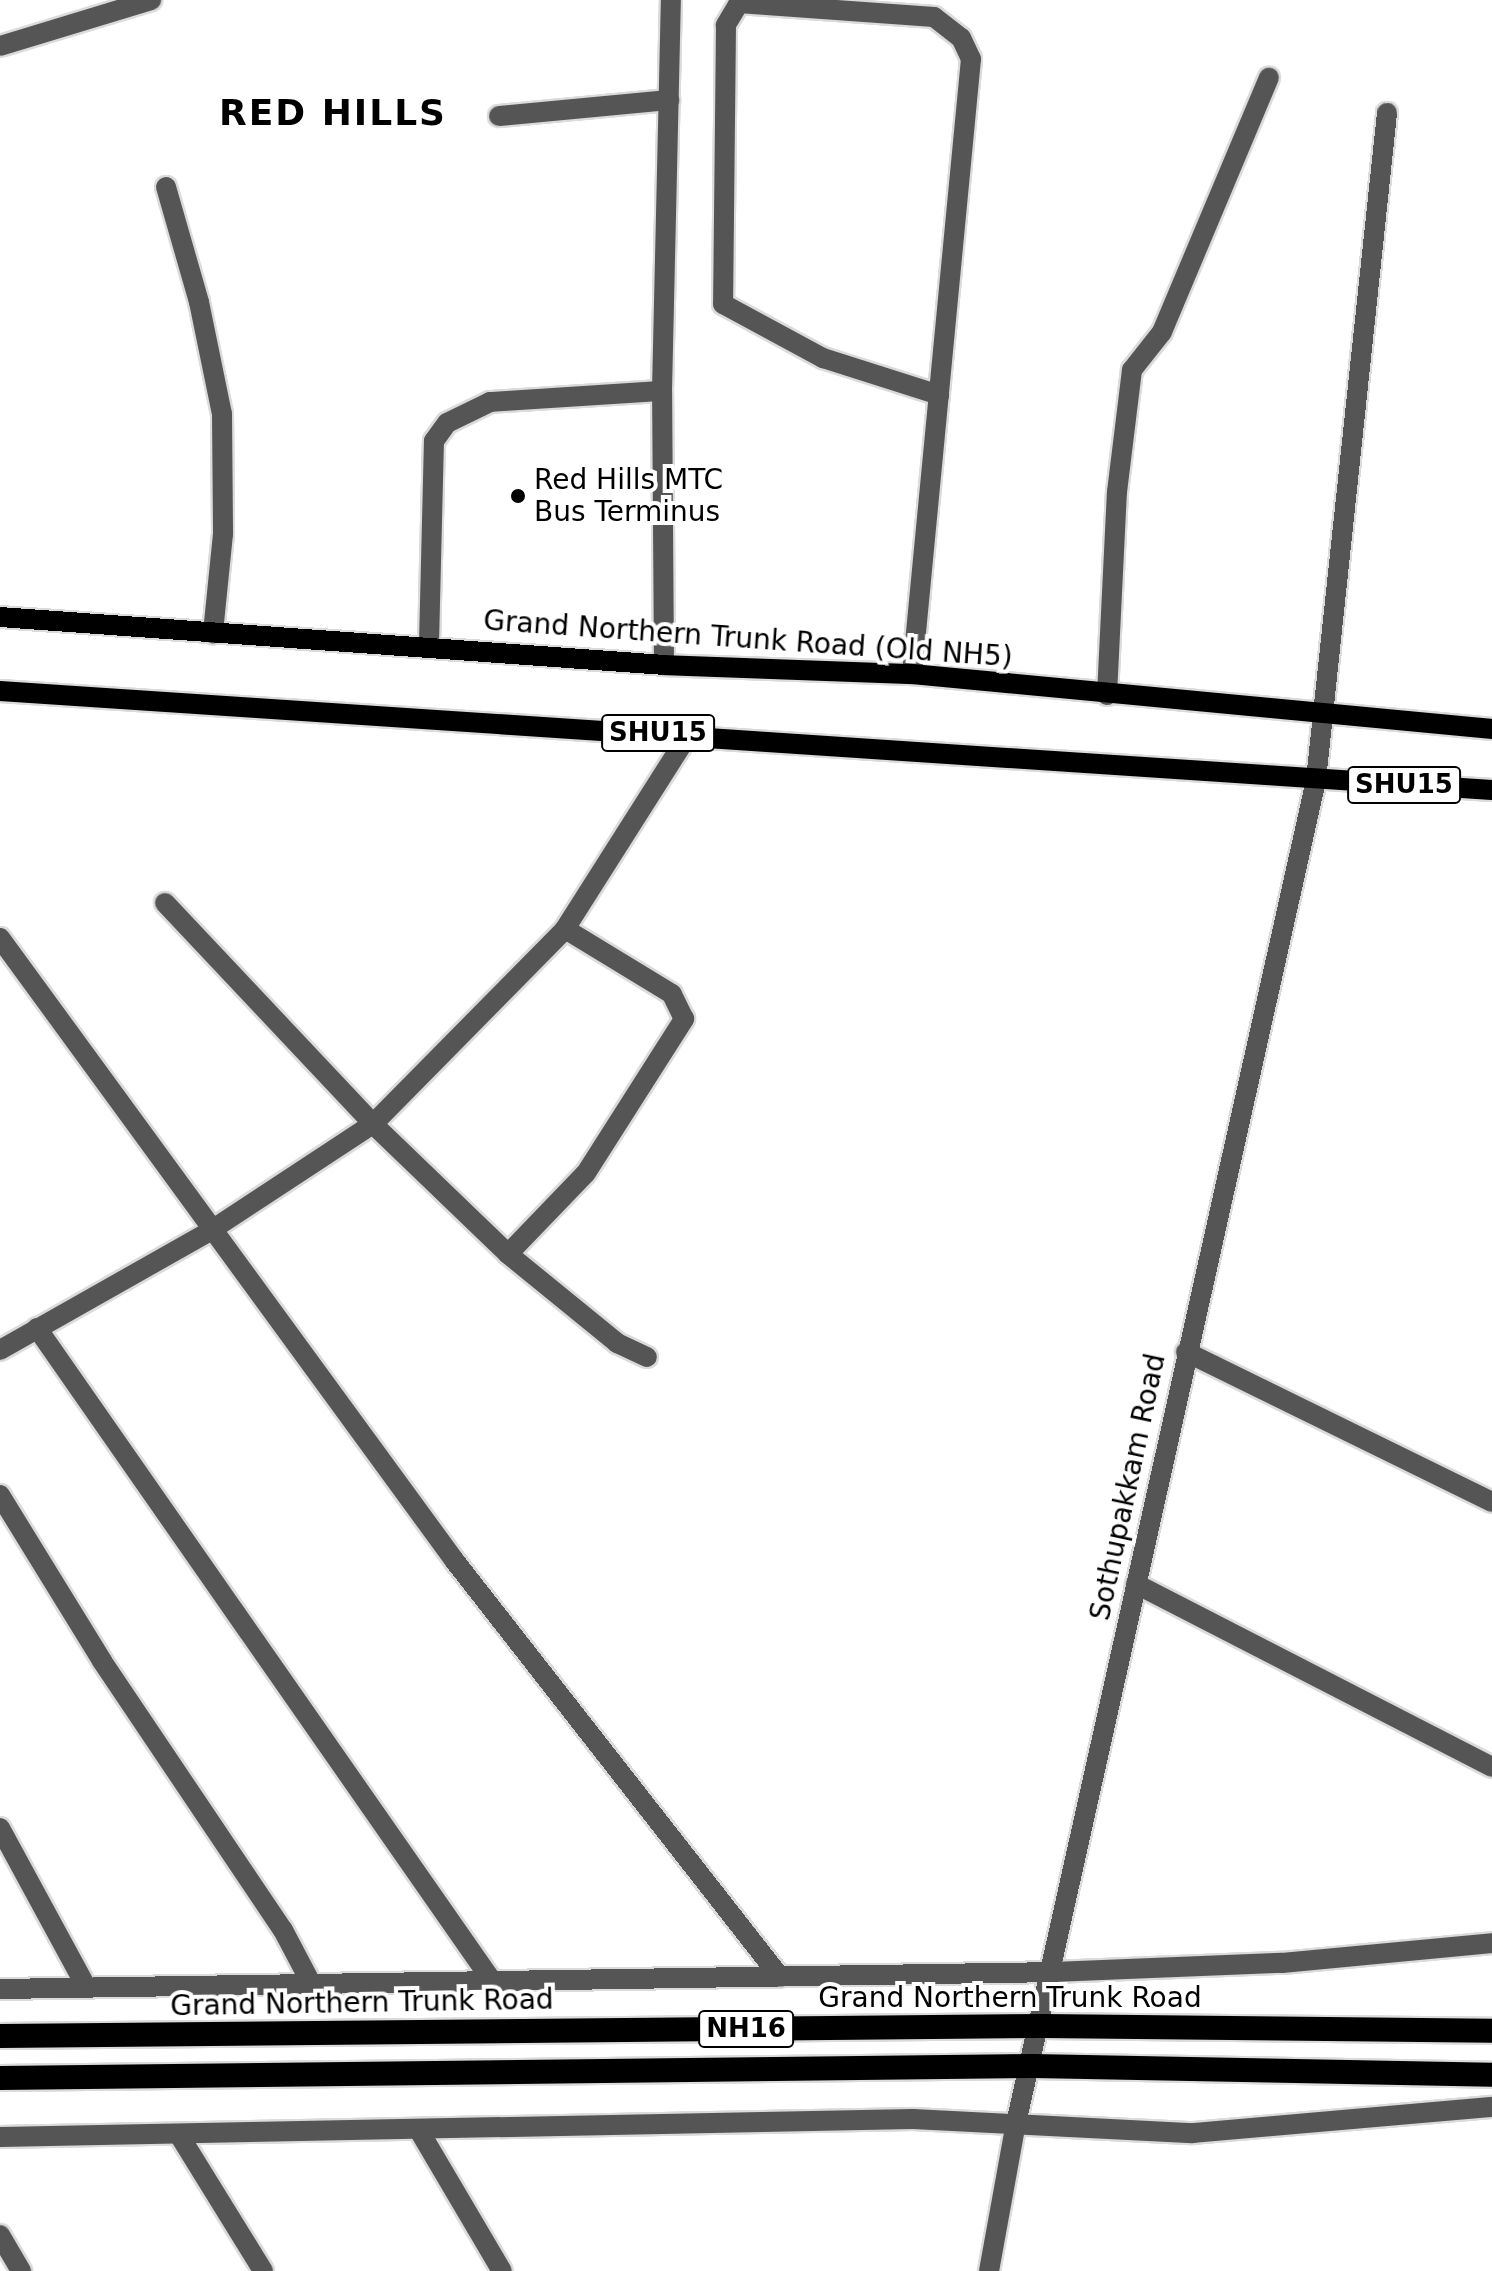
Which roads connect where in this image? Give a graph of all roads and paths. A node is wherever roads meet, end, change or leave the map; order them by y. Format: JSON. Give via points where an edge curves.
{"nodes":[{"id":1,"x":151,"y":0,"type":"edge"},
{"id":2,"x":671,"y":0,"type":"edge"},
{"id":3,"x":0,"y":46,"type":"edge"},
{"id":4,"x":1269,"y":78,"type":"dead end"},
{"id":5,"x":669,"y":100,"type":"junction"},
{"id":6,"x":1387,"y":113,"type":"dead end"},
{"id":7,"x":499,"y":116,"type":"dead end"},
{"id":8,"x":166,"y":187,"type":"dead end"},
{"id":9,"x":662,"y":391,"type":"junction"},
{"id":10,"x":939,"y":395,"type":"junction"},
{"id":11,"x":0,"y":617,"type":"edge"},
{"id":12,"x":213,"y":633,"type":"junction"},
{"id":13,"x":429,"y":644,"type":"junction"},
{"id":14,"x":664,"y":665,"type":"junction"},
{"id":15,"x":912,"y":674,"type":"junction"},
{"id":16,"x":0,"y":691,"type":"edge"},
{"id":17,"x":1107,"y":695,"type":"junction"},
{"id":18,"x":1324,"y":715,"type":"junction"},
{"id":19,"x":1492,"y":729,"type":"edge"},
{"id":20,"x":688,"y":735,"type":"junction"},
{"id":21,"x":1316,"y":780,"type":"junction"},
{"id":22,"x":1492,"y":790,"type":"edge"},
{"id":23,"x":165,"y":903,"type":"dead end"},
{"id":24,"x":565,"y":929,"type":"junction"},
{"id":25,"x":0,"y":938,"type":"edge"},
{"id":26,"x":373,"y":1124,"type":"junction"},
{"id":27,"x":210,"y":1231,"type":"junction"},
{"id":28,"x":508,"y":1254,"type":"junction"},
{"id":29,"x":37,"y":1328,"type":"junction"},
{"id":30,"x":0,"y":1350,"type":"edge"},
{"id":31,"x":1186,"y":1352,"type":"junction"},
{"id":32,"x":647,"y":1357,"type":"dead end"},
{"id":33,"x":0,"y":1495,"type":"edge"},
{"id":34,"x":1492,"y":1502,"type":"edge"},
{"id":35,"x":1136,"y":1584,"type":"junction"},
{"id":36,"x":1492,"y":1767,"type":"edge"},
{"id":37,"x":0,"y":1828,"type":"edge"},
{"id":38,"x":1492,"y":1943,"type":"edge"},
{"id":39,"x":1053,"y":1972,"type":"junction"},
{"id":40,"x":780,"y":1977,"type":"junction"},
{"id":41,"x":490,"y":1978,"type":"junction"},
{"id":42,"x":311,"y":1983,"type":"junction"},
{"id":43,"x":87,"y":1988,"type":"junction"},
{"id":44,"x":0,"y":1989,"type":"edge"},
{"id":45,"x":1042,"y":2026,"type":"junction"},
{"id":46,"x":1492,"y":2031,"type":"edge"},
{"id":47,"x":0,"y":2036,"type":"edge"},
{"id":48,"x":1033,"y":2066,"type":"junction"},
{"id":49,"x":1492,"y":2075,"type":"edge"},
{"id":50,"x":0,"y":2078,"type":"edge"},
{"id":51,"x":1492,"y":2107,"type":"edge"},
{"id":52,"x":1015,"y":2128,"type":"junction"},
{"id":53,"x":420,"y":2132,"type":"junction"},
{"id":54,"x":0,"y":2137,"type":"edge"},
{"id":55,"x":181,"y":2138,"type":"junction"},
{"id":56,"x":0,"y":2235,"type":"edge"},
{"id":57,"x":21,"y":2271,"type":"edge"},
{"id":58,"x":263,"y":2271,"type":"edge"},
{"id":59,"x":502,"y":2271,"type":"edge"},
{"id":60,"x":989,"y":2271,"type":"edge"}],
"edges":[{"from":1,"to":3,"type":"street"},
{"from":2,"to":5,"type":"street"},
{"from":4,"to":17,"type":"street","via":[[1162,332],[1132,370],[1117,492]]},
{"from":5,"to":7,"type":"street"},
{"from":5,"to":9,"type":"street"},
{"from":6,"to":18,"type":"street","name":"Sothupakkam Road"},
{"from":8,"to":12,"type":"street","via":[[199,302],[222,414],[223,534]]},
{"from":9,"to":13,"type":"street","via":[[490,402],[447,423],[434,441]]},
{"from":9,"to":14,"type":"street"},
{"from":10,"to":10,"type":"street","via":[[971,82],[971,59],[961,38],[934,17],[739,3],[726,25],[723,304],[823,358]]},
{"from":10,"to":15,"type":"street"},
{"from":11,"to":12,"type":"main road","name":"Grand Northern Trunk Road (Old NH5)","number":"SHU15"},
{"from":12,"to":13,"type":"main road","name":"Grand Northern Trunk Road (Old NH5)","number":"SHU15"},
{"from":13,"to":14,"type":"main road","name":"Grand Northern Trunk Road (Old NH5)","number":"SHU15"},
{"from":14,"to":15,"type":"main road","name":"Grand Northern Trunk Road (Old NH5)","number":"SHU15"},
{"from":15,"to":17,"type":"main road","name":"Grand Northern Trunk Road (Old NH5)","number":"SHU15"},
{"from":16,"to":20,"type":"main road","number":"SHU15"},
{"from":17,"to":18,"type":"main road","name":"Grand Northern Trunk Road (Old NH5)","number":"SHU15"},
{"from":18,"to":19,"type":"main road","name":"Grand Northern Trunk Road (Old NH5)","number":"SHU15"},
{"from":18,"to":21,"type":"street","name":"Sothupakkam Road"},
{"from":20,"to":21,"type":"main road","number":"SHU15"},
{"from":20,"to":24,"type":"street"},
{"from":21,"to":22,"type":"main road","number":"SHU15"},
{"from":21,"to":31,"type":"street","name":"Sothupakkam Road"},
{"from":23,"to":26,"type":"street"},
{"from":24,"to":26,"type":"street"},
{"from":24,"to":28,"type":"street","via":[[672,994],[684,1019],[586,1173]]},
{"from":25,"to":27,"type":"street"},
{"from":26,"to":27,"type":"street"},
{"from":26,"to":28,"type":"street"},
{"from":27,"to":29,"type":"street"},
{"from":27,"to":40,"type":"street","via":[[454,1560]]},
{"from":28,"to":32,"type":"street","via":[[617,1343]]},
{"from":29,"to":30,"type":"street"},
{"from":29,"to":41,"type":"street"},
{"from":31,"to":34,"type":"street"},
{"from":31,"to":35,"type":"street","name":"Sothupakkam Road"},
{"from":33,"to":42,"type":"street","via":[[102,1661],[283,1930]]},
{"from":35,"to":36,"type":"street"},
{"from":35,"to":39,"type":"street","name":"Sothupakkam Road"},
{"from":37,"to":43,"type":"street"},
{"from":38,"to":39,"type":"street","via":[[1282,1963]]},
{"from":39,"to":40,"type":"street"},
{"from":39,"to":45,"type":"street","name":"Sothupakkam Road"},
{"from":40,"to":41,"type":"street"},
{"from":41,"to":42,"type":"street"},
{"from":42,"to":43,"type":"street"},
{"from":43,"to":44,"type":"street"},
{"from":45,"to":46,"type":"highway","name":"Grand Northern Trunk Road","number":"NH16"},
{"from":45,"to":47,"type":"highway","name":"Grand Northern Trunk Road","number":"NH16"},
{"from":45,"to":48,"type":"street","name":"Sothupakkam Road"},
{"from":48,"to":49,"type":"highway","number":"NH16"},
{"from":48,"to":50,"type":"highway","number":"NH16"},
{"from":48,"to":52,"type":"street","name":"Sothupakkam Road"},
{"from":51,"to":52,"type":"street","via":[[1193,2133]]},
{"from":52,"to":53,"type":"street","via":[[913,2119]]},
{"from":52,"to":60,"type":"street","name":"Sothupakkam Road"},
{"from":53,"to":55,"type":"street"},
{"from":53,"to":59,"type":"street","via":[[446,2167]]},
{"from":54,"to":55,"type":"street"},
{"from":55,"to":58,"type":"street"},
{"from":56,"to":57,"type":"street"}]}
